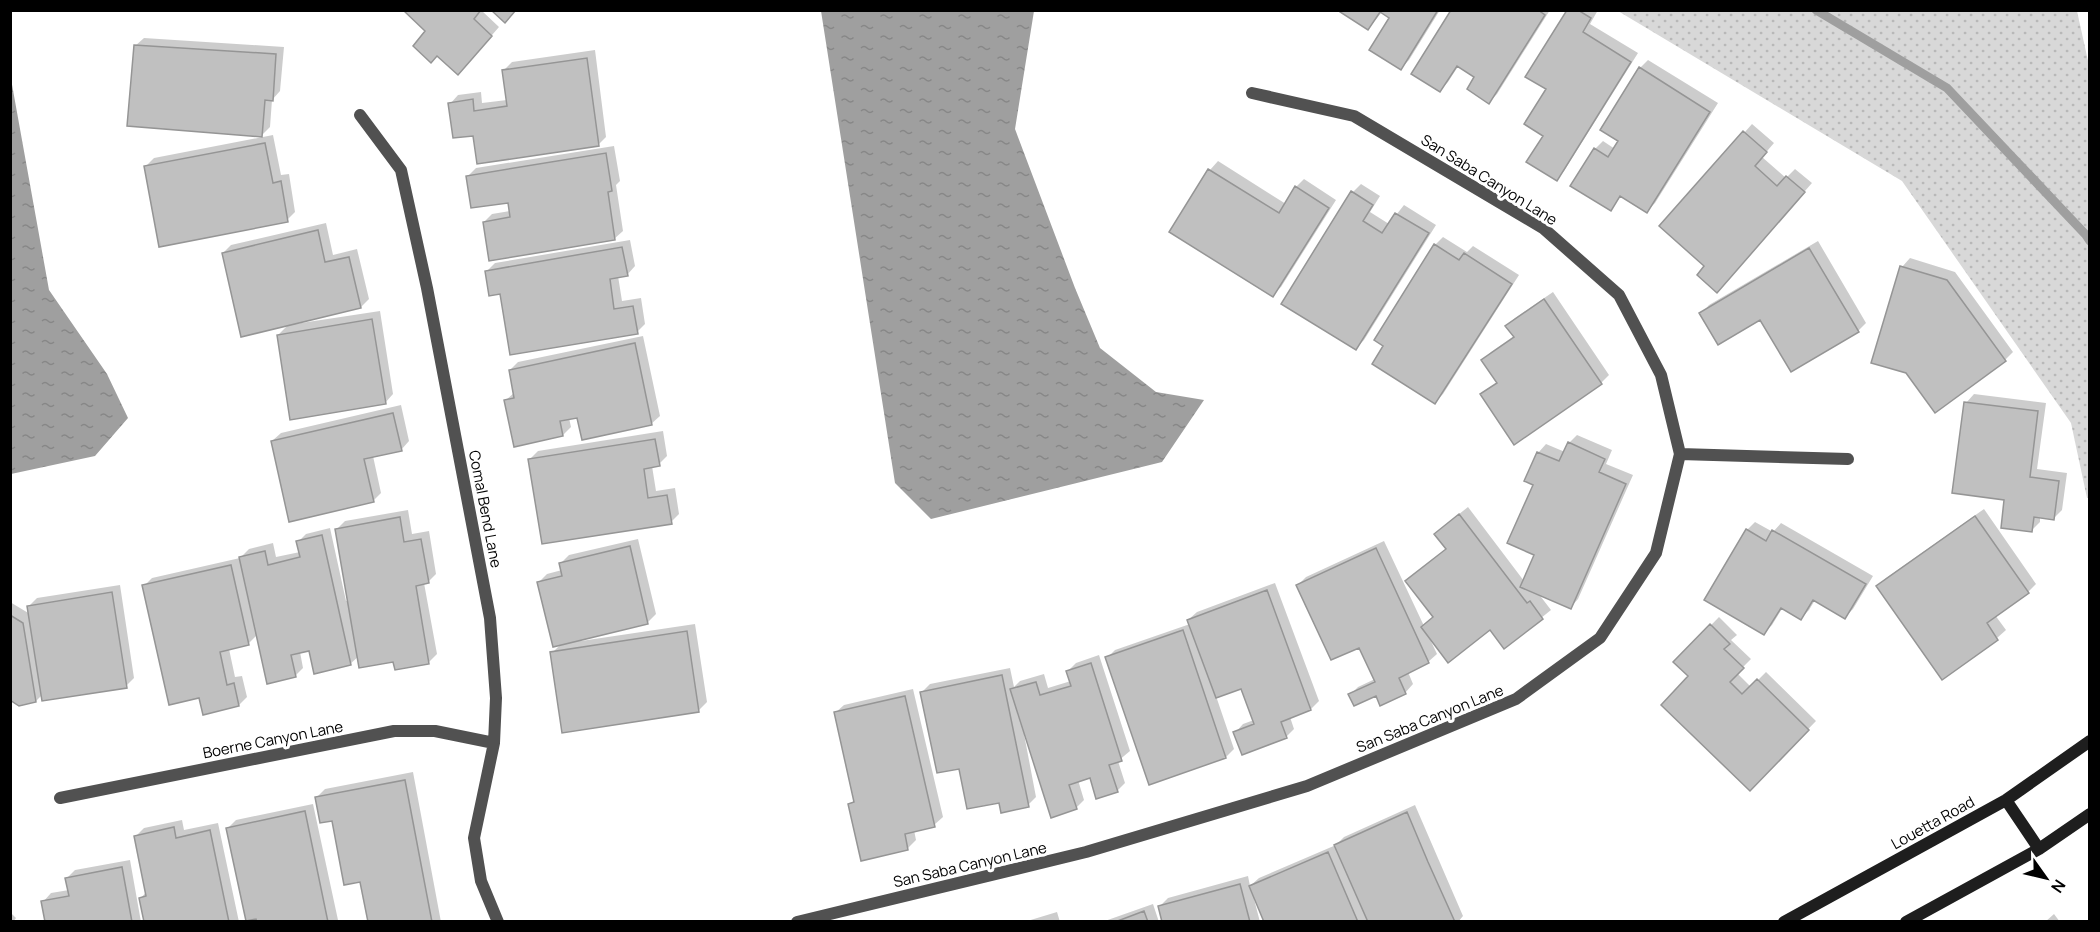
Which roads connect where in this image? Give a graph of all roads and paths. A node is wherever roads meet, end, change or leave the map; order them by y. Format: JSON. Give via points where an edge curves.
{"nodes":[{"id":1,"x":1252,"y":93,"type":"dead end"},
{"id":2,"x":360,"y":115,"type":"dead end"},
{"id":3,"x":1680,"y":454,"type":"junction"},
{"id":4,"x":1848,"y":459,"type":"dead end"},
{"id":5,"x":2090,"y":741,"type":"edge"},
{"id":6,"x":494,"y":743,"type":"junction"},
{"id":7,"x":60,"y":798,"type":"dead end"},
{"id":8,"x":2006,"y":800,"type":"junction"},
{"id":9,"x":2090,"y":814,"type":"edge"},
{"id":10,"x":2039,"y":849,"type":"junction"},
{"id":11,"x":498,"y":921,"type":"edge"},
{"id":12,"x":797,"y":921,"type":"edge"},
{"id":13,"x":1784,"y":921,"type":"edge"},
{"id":14,"x":1906,"y":921,"type":"edge"}],
"edges":[{"from":1,"to":3,"type":"street","name":"San Saba Canyon Lane","via":[[1353,116],[1543,228],[1619,295],[1661,375]]},
{"from":2,"to":6,"type":"street","name":"Comal Bend Lane","via":[[401,170],[427,288],[490,618],[496,698]]},
{"from":3,"to":4,"type":"street"},
{"from":3,"to":12,"type":"street","name":"San Saba Canyon Lane","via":[[1656,553],[1600,638],[1516,699],[1307,786],[1086,852]]},
{"from":5,"to":8,"type":"main road","name":"Louetta Road"},
{"from":6,"to":7,"type":"street","name":"Boerne Canyon Lane","via":[[435,731],[394,731]]},
{"from":6,"to":11,"type":"street","name":"Comal Bend Lane","via":[[474,838],[481,881]]},
{"from":8,"to":10,"type":"main road"},
{"from":8,"to":13,"type":"main road","name":"Louetta Road"},
{"from":9,"to":10,"type":"main road"},
{"from":10,"to":14,"type":"main road"}]}
